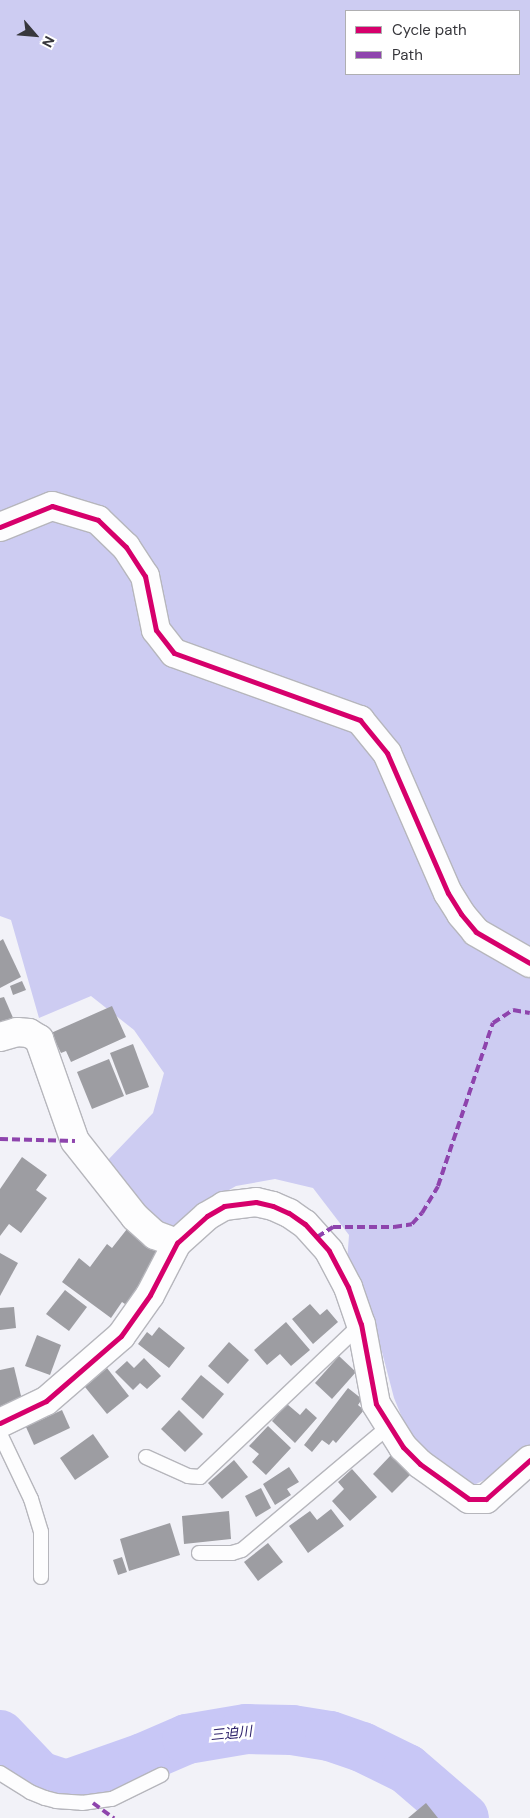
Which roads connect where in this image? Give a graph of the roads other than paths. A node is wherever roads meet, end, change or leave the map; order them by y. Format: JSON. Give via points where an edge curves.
{"nodes":[{"id":1,"x":0,"y":527,"type":"edge"},
{"id":2,"x":530,"y":963,"type":"edge"},
{"id":3,"x":0,"y":1037,"type":"edge"},
{"id":4,"x":177,"y":1242,"type":"junction"},
{"id":5,"x":361,"y":1324,"type":"junction"},
{"id":6,"x":0,"y":1423,"type":"edge"},
{"id":7,"x":389,"y":1426,"type":"junction"},
{"id":8,"x":0,"y":1434,"type":"edge"},
{"id":9,"x":146,"y":1456,"type":"dead end"},
{"id":10,"x":530,"y":1460,"type":"edge"},
{"id":11,"x":198,"y":1553,"type":"dead end"},
{"id":12,"x":41,"y":1577,"type":"dead end"},
{"id":13,"x":0,"y":1774,"type":"edge"},
{"id":14,"x":161,"y":1775,"type":"dead end"}],
"edges":[{"from":1,"to":2,"type":"street","via":[[52,506],[98,520],[126,547],[145,576],[156,630],[174,653],[360,720],[387,753],[460,914],[476,932]]},
{"from":3,"to":4,"type":"street","via":[[17,1032],[29,1033],[39,1039],[75,1141],[135,1217],[155,1235]]},
{"from":4,"to":5,"type":"street","via":[[224,1206],[256,1202],[273,1206],[305,1224],[330,1251]]},
{"from":4,"to":6,"type":"street","via":[[150,1295],[121,1336],[46,1400]]},
{"from":5,"to":7,"type":"street","via":[[376,1404]]},
{"from":5,"to":9,"type":"lane","via":[[200,1477],[188,1476]]},
{"from":7,"to":10,"type":"street","via":[[420,1464],[469,1499],[486,1499]]},
{"from":7,"to":11,"type":"lane","via":[[242,1550]]},
{"from":8,"to":12,"type":"lane","via":[[31,1499],[41,1532]]},
{"from":13,"to":14,"type":"lane","via":[[45,1798],[82,1803],[112,1799]]}]}
